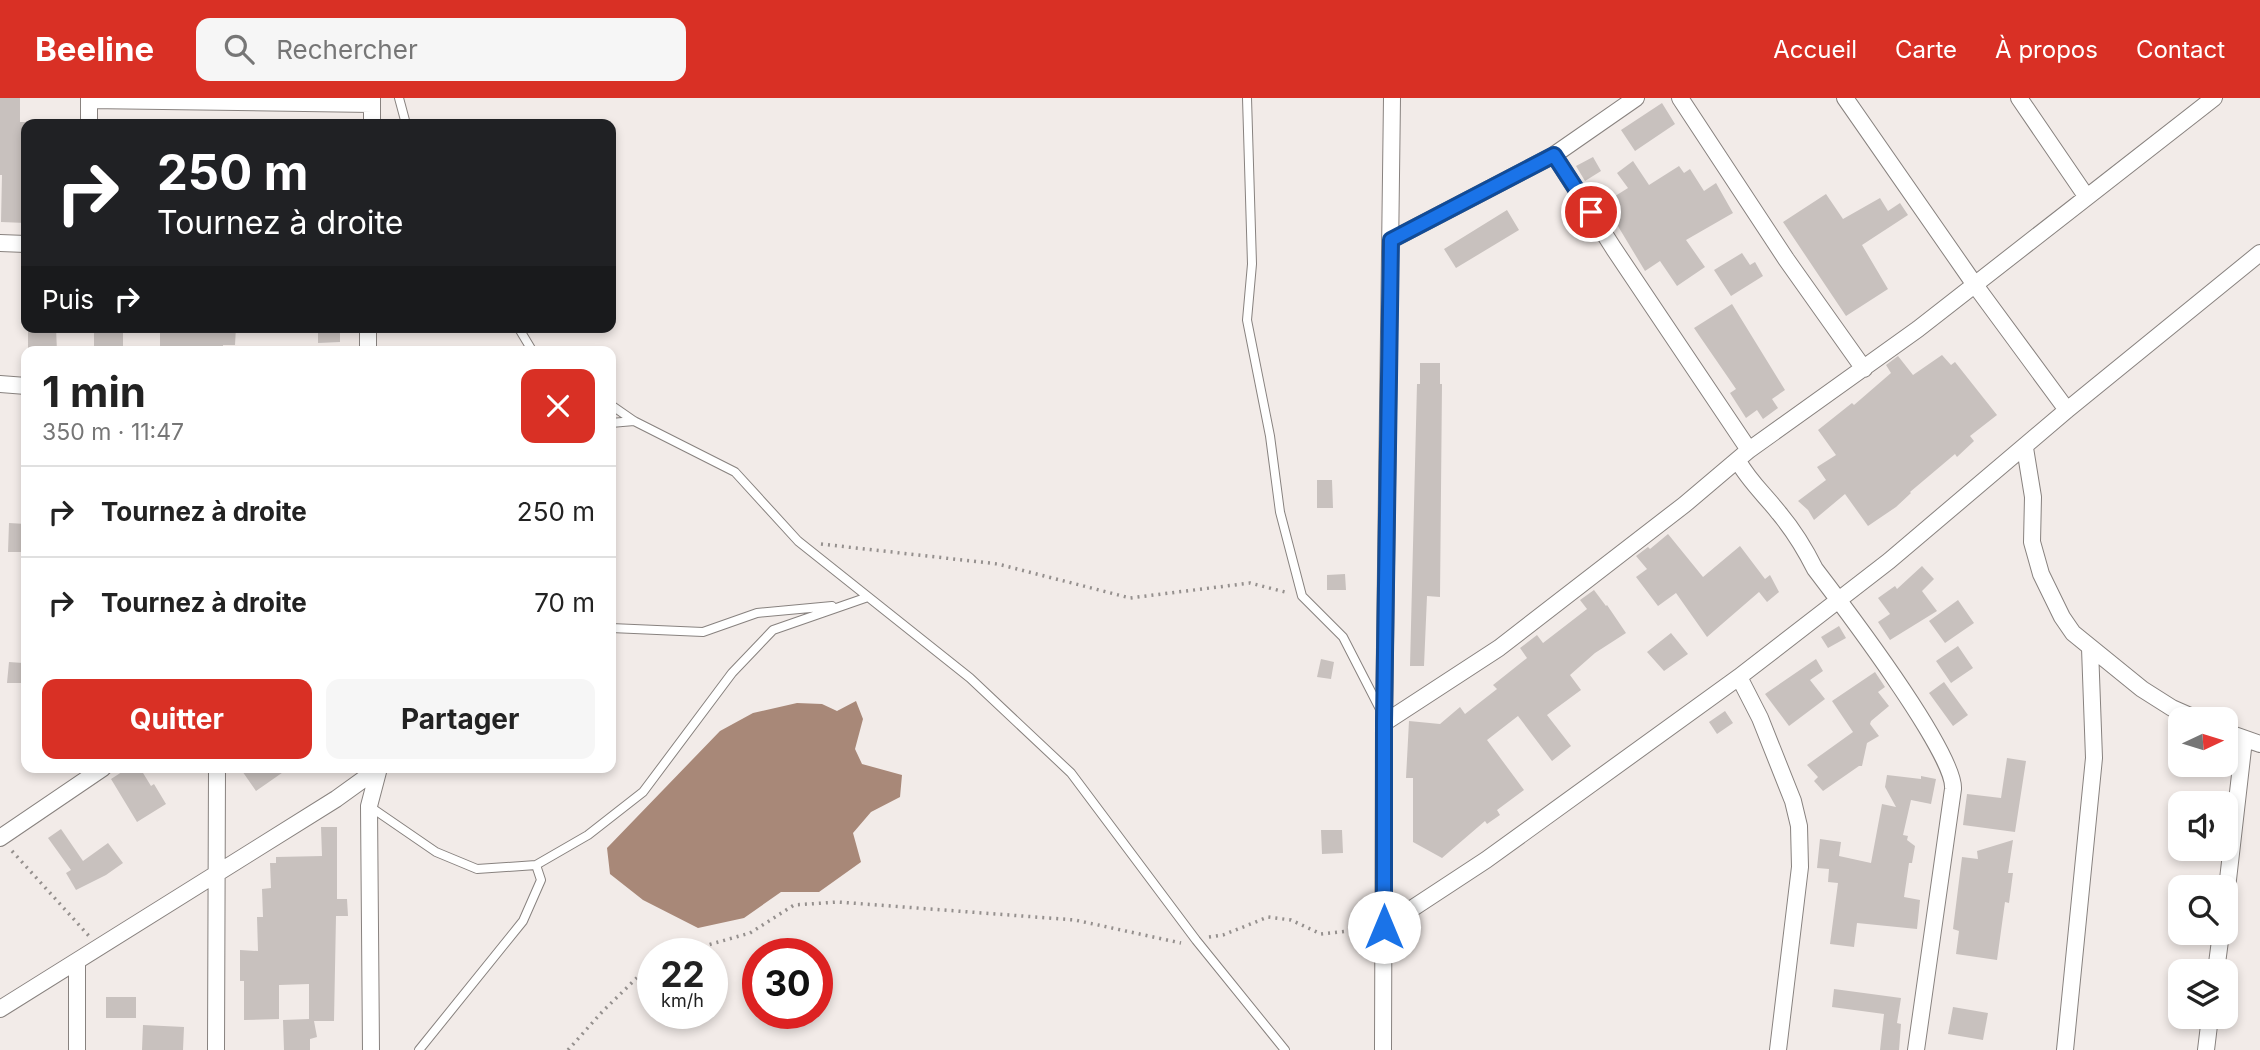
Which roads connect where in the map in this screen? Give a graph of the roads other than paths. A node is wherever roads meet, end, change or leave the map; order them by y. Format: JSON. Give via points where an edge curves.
{"nodes":[{"id":1,"x":399,"y":98,"type":"edge"},
{"id":2,"x":1247,"y":98,"type":"edge"},
{"id":3,"x":1392,"y":98,"type":"edge"},
{"id":4,"x":1636,"y":98,"type":"edge"},
{"id":5,"x":1681,"y":98,"type":"edge"},
{"id":6,"x":1845,"y":98,"type":"edge"},
{"id":7,"x":2019,"y":98,"type":"edge"},
{"id":8,"x":2214,"y":98,"type":"edge"},
{"id":9,"x":89,"y":99,"type":"edge"},
{"id":10,"x":227,"y":100,"type":"edge"},
{"id":11,"x":372,"y":101,"type":"edge"},
{"id":12,"x":2196,"y":104,"type":"edge"},
{"id":13,"x":89,"y":119,"type":"edge"},
{"id":14,"x":372,"y":119,"type":"edge"},
{"id":15,"x":405,"y":119,"type":"edge"},
{"id":16,"x":1554,"y":155,"type":"junction"},
{"id":17,"x":2086,"y":196,"type":"junction"},
{"id":18,"x":1391,"y":240,"type":"junction"},
{"id":19,"x":0,"y":243,"type":"edge"},
{"id":20,"x":21,"y":244,"type":"edge"},
{"id":21,"x":2260,"y":253,"type":"edge"},
{"id":22,"x":1975,"y":285,"type":"junction"},
{"id":23,"x":1864,"y":369,"type":"junction"},
{"id":24,"x":0,"y":384,"type":"edge"},
{"id":25,"x":21,"y":386,"type":"edge"},
{"id":26,"x":616,"y":408,"type":"edge"},
{"id":27,"x":2067,"y":410,"type":"junction"},
{"id":28,"x":634,"y":421,"type":"junction"},
{"id":29,"x":616,"y":423,"type":"edge"},
{"id":30,"x":2025,"y":448,"type":"junction"},
{"id":31,"x":1743,"y":455,"type":"junction"},
{"id":32,"x":868,"y":597,"type":"junction"},
{"id":33,"x":1839,"y":600,"type":"junction"},
{"id":34,"x":847,"y":605,"type":"junction"},
{"id":35,"x":616,"y":628,"type":"edge"},
{"id":36,"x":2090,"y":648,"type":"junction"},
{"id":37,"x":1739,"y":677,"type":"junction"},
{"id":38,"x":2170,"y":707,"type":"edge"},
{"id":39,"x":1384,"y":720,"type":"junction"},
{"id":40,"x":2252,"y":742,"type":"edge"},
{"id":41,"x":77,"y":773,"type":"edge"},
{"id":42,"x":95,"y":773,"type":"edge"},
{"id":43,"x":218,"y":773,"type":"edge"},
{"id":44,"x":372,"y":773,"type":"edge"},
{"id":45,"x":378,"y":773,"type":"edge"},
{"id":46,"x":77,"y":785,"type":"junction"},
{"id":47,"x":336,"y":799,"type":"junction"},
{"id":48,"x":369,"y":807,"type":"junction"},
{"id":49,"x":0,"y":838,"type":"edge"},
{"id":50,"x":536,"y":865,"type":"junction"},
{"id":51,"x":216,"y":873,"type":"junction"},
{"id":52,"x":2230,"y":875,"type":"edge"},
{"id":53,"x":1384,"y":927,"type":"junction"},
{"id":54,"x":77,"y":962,"type":"junction"},
{"id":55,"x":0,"y":1009,"type":"edge"},
{"id":56,"x":2209,"y":1029,"type":"edge"},
{"id":57,"x":76,"y":1050,"type":"edge"},
{"id":58,"x":216,"y":1050,"type":"edge"},
{"id":59,"x":371,"y":1050,"type":"edge"},
{"id":60,"x":419,"y":1050,"type":"edge"},
{"id":61,"x":1285,"y":1050,"type":"edge"},
{"id":62,"x":1383,"y":1050,"type":"edge"},
{"id":63,"x":1778,"y":1050,"type":"edge"},
{"id":64,"x":1916,"y":1050,"type":"edge"},
{"id":65,"x":2065,"y":1050,"type":"edge"},
{"id":66,"x":2206,"y":1050,"type":"edge"}],
"edges":[{"from":1,"to":15,"type":"lane"},
{"from":2,"to":39,"type":"lane","via":[[1252,264],[1247,320],[1280,512],[1302,596],[1343,637]]},
{"from":3,"to":18,"type":"street"},
{"from":4,"to":16,"type":"street"},
{"from":5,"to":23,"type":"street"},
{"from":6,"to":22,"type":"street"},
{"from":7,"to":17,"type":"street"},
{"from":8,"to":12,"type":"street"},
{"from":9,"to":10,"type":"street"},
{"from":9,"to":13,"type":"street"},
{"from":10,"to":11,"type":"street"},
{"from":11,"to":14,"type":"street"},
{"from":12,"to":17,"type":"street"},
{"from":16,"to":18,"type":"street"},
{"from":16,"to":31,"type":"street"},
{"from":17,"to":22,"type":"street"},
{"from":18,"to":39,"type":"street"},
{"from":19,"to":20,"type":"street"},
{"from":21,"to":27,"type":"street"},
{"from":22,"to":23,"type":"street"},
{"from":22,"to":27,"type":"street"},
{"from":23,"to":31,"type":"street"},
{"from":24,"to":25,"type":"street"},
{"from":26,"to":28,"type":"lane"},
{"from":27,"to":30,"type":"street"},
{"from":28,"to":29,"type":"lane"},
{"from":28,"to":32,"type":"lane","via":[[735,471],[798,541]]},
{"from":30,"to":33,"type":"street"},
{"from":30,"to":36,"type":"street","via":[[2038,565],[2062,617]]},
{"from":31,"to":33,"type":"street","via":[[1746,476],[1780,514]]},
{"from":31,"to":39,"type":"street","via":[[1499,648]]},
{"from":32,"to":34,"type":"lane"},
{"from":32,"to":61,"type":"lane","via":[[970,678],[1071,773]]},
{"from":33,"to":37,"type":"street"},
{"from":33,"to":64,"type":"street","via":[[1910,702],[1953,779]]},
{"from":34,"to":35,"type":"lane","via":[[757,613],[703,632]]},
{"from":34,"to":50,"type":"lane","via":[[772,630],[732,673],[643,792],[588,835]]},
{"from":36,"to":38,"type":"street"},
{"from":36,"to":65,"type":"street","via":[[2094,758]]},
{"from":37,"to":53,"type":"street","via":[[1486,860]]},
{"from":37,"to":63,"type":"street","via":[[1782,772],[1799,826],[1798,878]]},
{"from":39,"to":53,"type":"street"},
{"from":40,"to":52,"type":"street"},
{"from":41,"to":46,"type":"street"},
{"from":42,"to":46,"type":"street"},
{"from":43,"to":51,"type":"street"},
{"from":44,"to":47,"type":"street"},
{"from":45,"to":48,"type":"street"},
{"from":46,"to":49,"type":"street"},
{"from":47,"to":48,"type":"street"},
{"from":47,"to":51,"type":"street"},
{"from":48,"to":50,"type":"lane","via":[[436,852],[477,869]]},
{"from":48,"to":59,"type":"street"},
{"from":50,"to":60,"type":"lane","via":[[541,880],[523,921]]},
{"from":51,"to":54,"type":"street"},
{"from":51,"to":58,"type":"street"},
{"from":53,"to":62,"type":"street"},
{"from":54,"to":55,"type":"street"},
{"from":54,"to":57,"type":"street"},
{"from":56,"to":66,"type":"street"}]}
